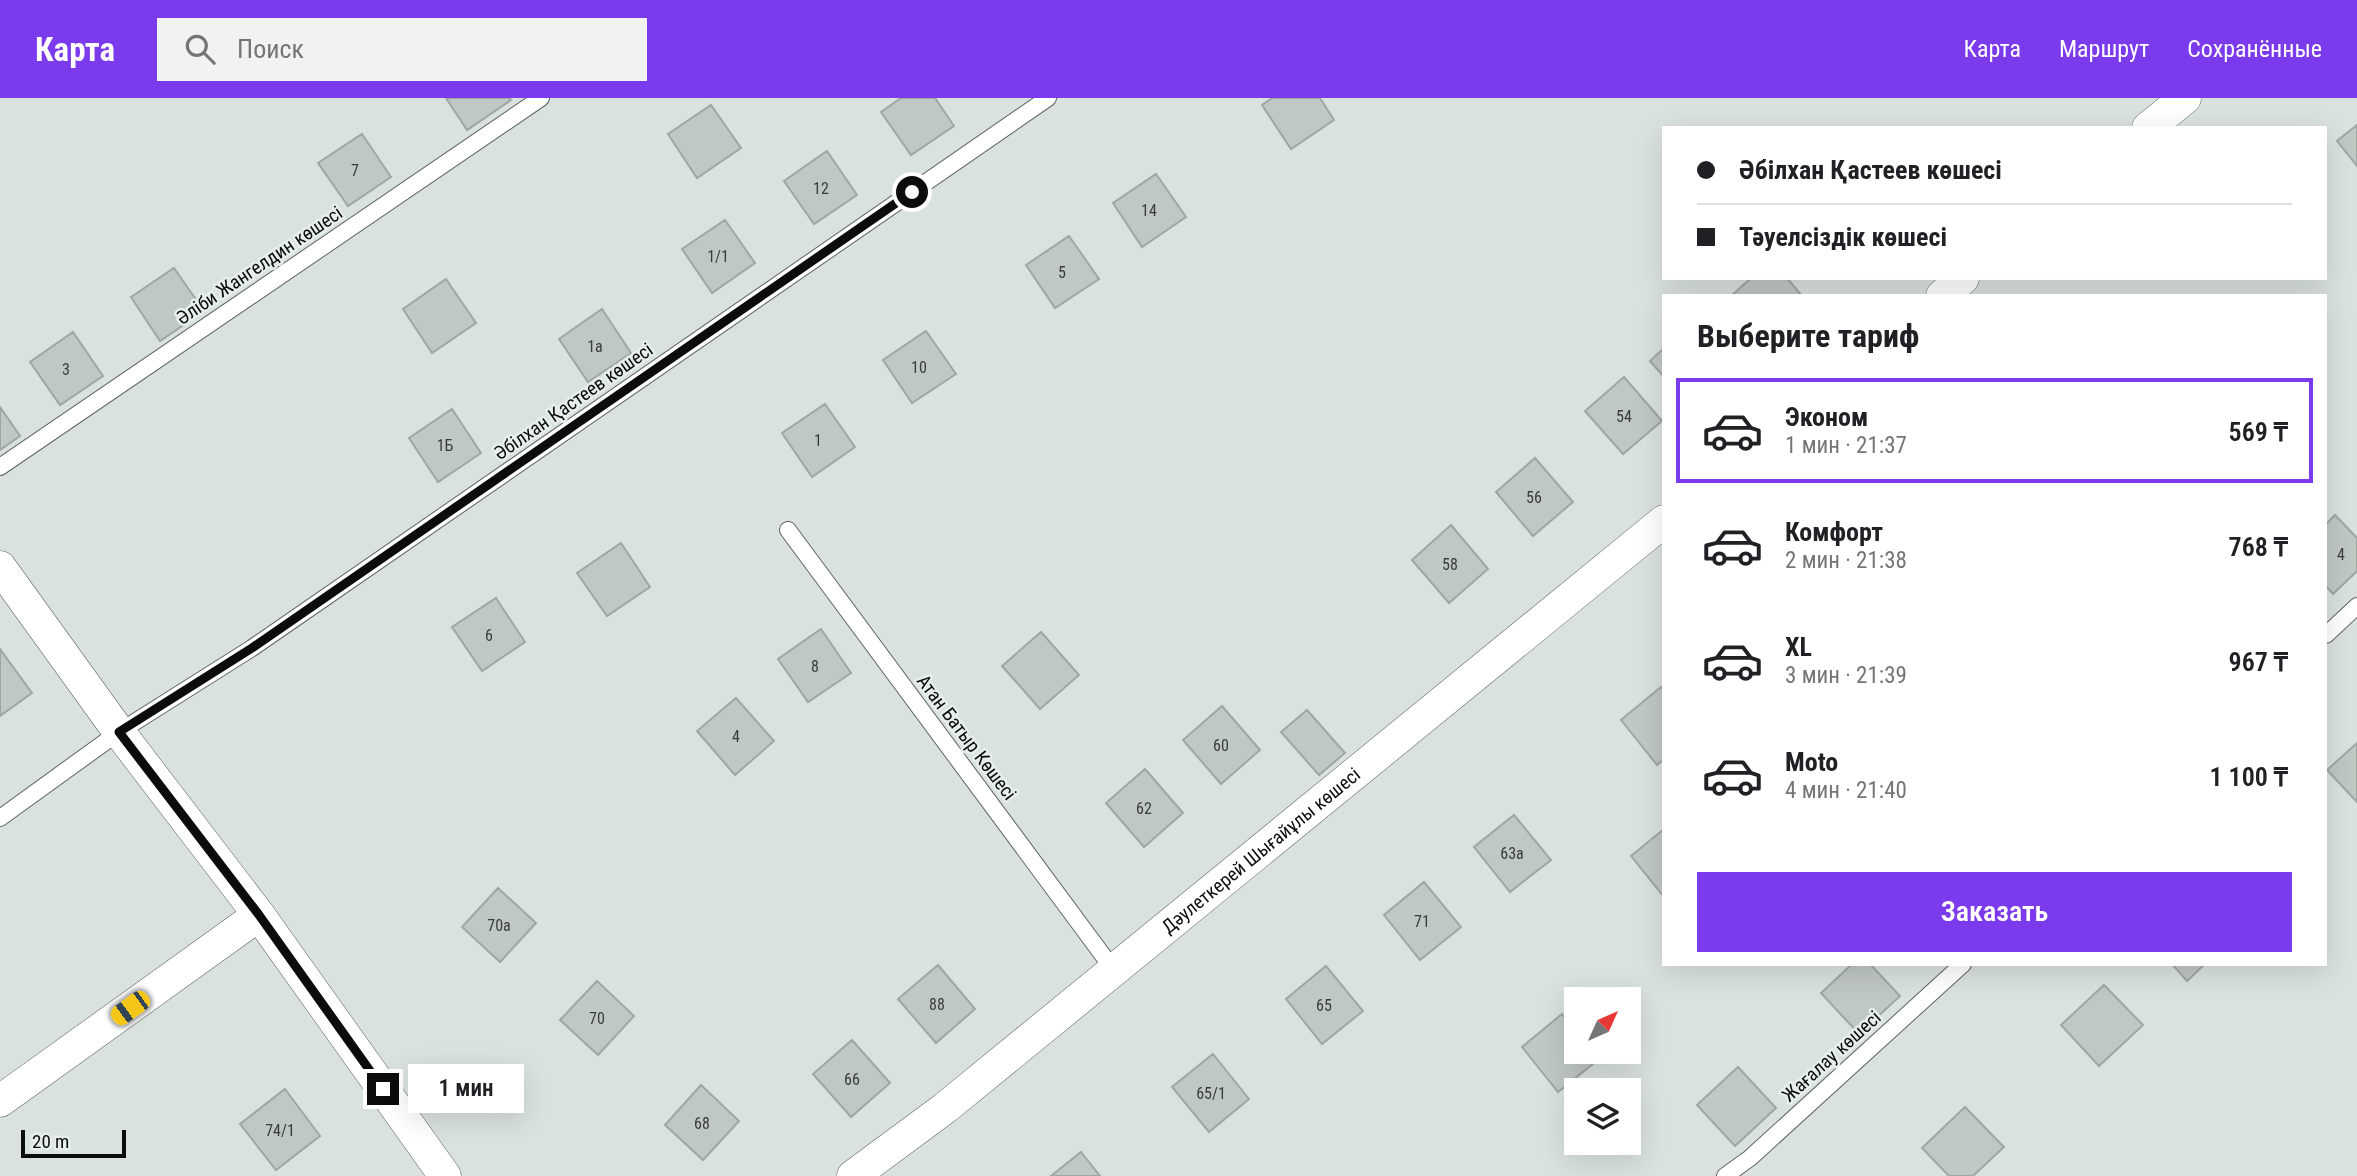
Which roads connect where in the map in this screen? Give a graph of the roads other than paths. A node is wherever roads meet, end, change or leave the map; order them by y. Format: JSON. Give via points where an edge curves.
{"nodes":[{"id":1,"x":541,"y":98,"type":"edge"},
{"id":2,"x":1048,"y":98,"type":"edge"},
{"id":3,"x":2185,"y":98,"type":"edge"},
{"id":4,"x":2150,"y":126,"type":"edge"},
{"id":5,"x":1961,"y":280,"type":"edge"},
{"id":6,"x":1944,"y":294,"type":"edge"},
{"id":7,"x":0,"y":467,"type":"edge"},
{"id":8,"x":1662,"y":523,"type":"edge"},
{"id":9,"x":788,"y":530,"type":"dead end"},
{"id":10,"x":0,"y":567,"type":"edge"},
{"id":11,"x":2357,"y":606,"type":"edge"},
{"id":12,"x":2327,"y":634,"type":"edge"},
{"id":13,"x":119,"y":732,"type":"junction"},
{"id":14,"x":0,"y":818,"type":"edge"},
{"id":15,"x":259,"y":915,"type":"junction"},
{"id":16,"x":1961,"y":966,"type":"edge"},
{"id":17,"x":1113,"y":969,"type":"junction"},
{"id":18,"x":0,"y":1101,"type":"edge"},
{"id":19,"x":445,"y":1176,"type":"edge"},
{"id":20,"x":853,"y":1176,"type":"edge"},
{"id":21,"x":1726,"y":1176,"type":"edge"}],
"edges":[{"from":1,"to":7,"type":"lane","name":"Әліби Жангелдин көшесі"},
{"from":2,"to":13,"type":"lane","name":"Әбілхан Қастеев көшесі","via":[[252,648]]},
{"from":3,"to":4,"type":"street"},
{"from":5,"to":6,"type":"street"},
{"from":8,"to":17,"type":"street","name":"Дәулеткерей Шығайұлы көшесі"},
{"from":9,"to":17,"type":"lane","name":"Атан Батыр Көшесі"},
{"from":10,"to":13,"type":"street"},
{"from":11,"to":12,"type":"lane"},
{"from":13,"to":14,"type":"lane","name":"Әбілхан Қастеев көшесі"},
{"from":13,"to":15,"type":"street"},
{"from":15,"to":18,"type":"street"},
{"from":15,"to":19,"type":"street"},
{"from":16,"to":21,"type":"lane","name":"Жағалау көшесі"},
{"from":17,"to":20,"type":"street","name":"Дәулеткерей Шығайұлы көшесі","via":[[946,1108]]}]}
